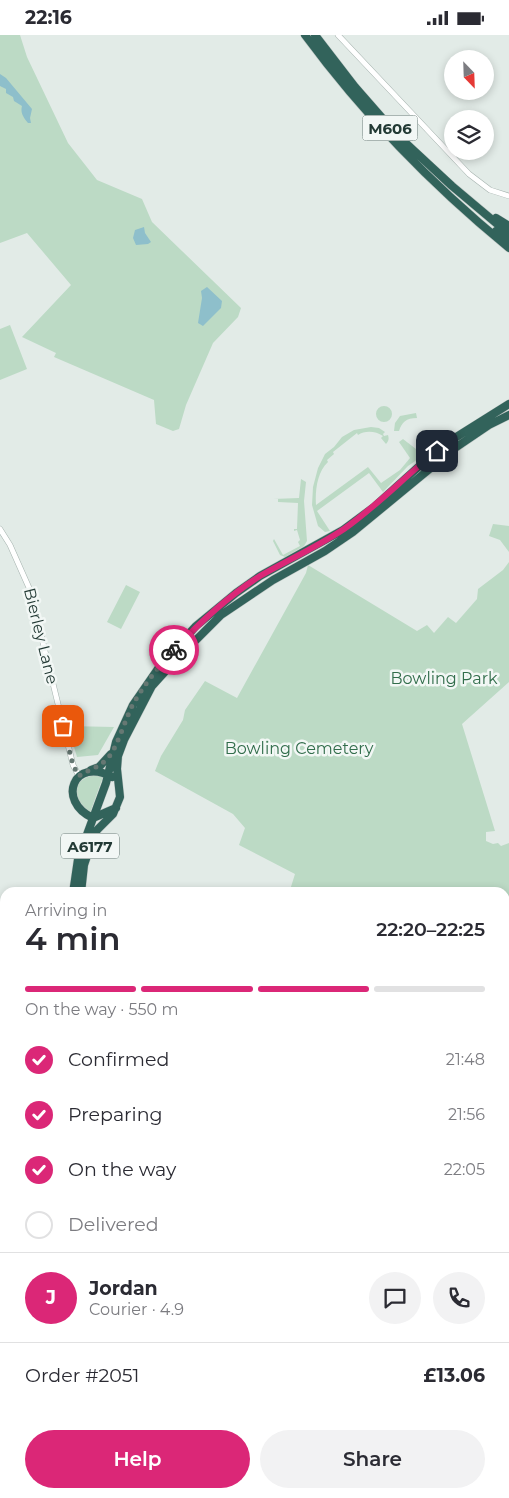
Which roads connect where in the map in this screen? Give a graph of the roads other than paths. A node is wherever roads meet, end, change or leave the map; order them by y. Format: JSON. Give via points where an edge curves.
{"nodes":[{"id":1,"x":305,"y":35,"type":"edge"},
{"id":2,"x":315,"y":35,"type":"edge"},
{"id":3,"x":338,"y":35,"type":"edge"},
{"id":4,"x":448,"y":195,"type":"junction"},
{"id":5,"x":509,"y":196,"type":"edge"},
{"id":6,"x":479,"y":208,"type":"junction"},
{"id":7,"x":509,"y":226,"type":"edge"},
{"id":8,"x":509,"y":234,"type":"edge"},
{"id":9,"x":509,"y":241,"type":"edge"},
{"id":10,"x":509,"y":248,"type":"edge"},
{"id":11,"x":509,"y":404,"type":"edge"},
{"id":12,"x":509,"y":415,"type":"edge"},
{"id":13,"x":0,"y":529,"type":"edge"},
{"id":14,"x":113,"y":751,"type":"junction"},
{"id":15,"x":90,"y":771,"type":"junction"},
{"id":16,"x":108,"y":775,"type":"junction"},
{"id":17,"x":79,"y":776,"type":"junction"},
{"id":18,"x":118,"y":781,"type":"junction"},
{"id":19,"x":99,"y":803,"type":"junction"},
{"id":20,"x":116,"y":808,"type":"junction"},
{"id":21,"x":103,"y":815,"type":"junction"},
{"id":22,"x":93,"y":818,"type":"junction"},
{"id":23,"x":74,"y":887,"type":"edge"},
{"id":24,"x":82,"y":887,"type":"edge"}],
"edges":[{"from":1,"to":4,"type":"highway","number":"M606","via":[[366,112]]},
{"from":2,"to":6,"type":"highway","number":"M606","via":[[397,135]]},
{"from":3,"to":5,"type":"street","via":[[469,174],[490,189]]},
{"from":4,"to":9,"type":"highway","number":"M606"},
{"from":4,"to":10,"type":"highway","number":"M606"},
{"from":6,"to":7,"type":"highway","number":"M606"},
{"from":6,"to":8,"type":"highway","number":"M606"},
{"from":11,"to":14,"type":"highway","number":"A6177","via":[[431,456],[343,530],[260,577],[211,613],[150,679],[133,705]]},
{"from":12,"to":18,"type":"highway","via":[[454,448],[353,532],[272,580],[214,621],[152,686],[118,756]]},
{"from":13,"to":17,"type":"street","name":"Bierley Lane","via":[[30,589],[73,765]]},
{"from":14,"to":15,"type":"highway","via":[[99,767]]},
{"from":14,"to":16,"type":"highway","number":"A6177"},
{"from":15,"to":16,"type":"highway"},
{"from":15,"to":17,"type":"highway"},
{"from":16,"to":18,"type":"highway"},
{"from":16,"to":19,"type":"highway","number":"A6177"},
{"from":17,"to":22,"type":"highway","via":[[72,795],[81,811]]},
{"from":18,"to":20,"type":"highway","via":[[120,791]]},
{"from":19,"to":21,"type":"highway","number":"A6177"},
{"from":19,"to":22,"type":"highway","number":"A6177"},
{"from":20,"to":21,"type":"highway"},
{"from":20,"to":24,"type":"highway","number":"A6177","via":[[110,819],[97,830],[84,865]]},
{"from":21,"to":22,"type":"highway"},
{"from":22,"to":23,"type":"highway","number":"A6177","via":[[78,859]]}]}
